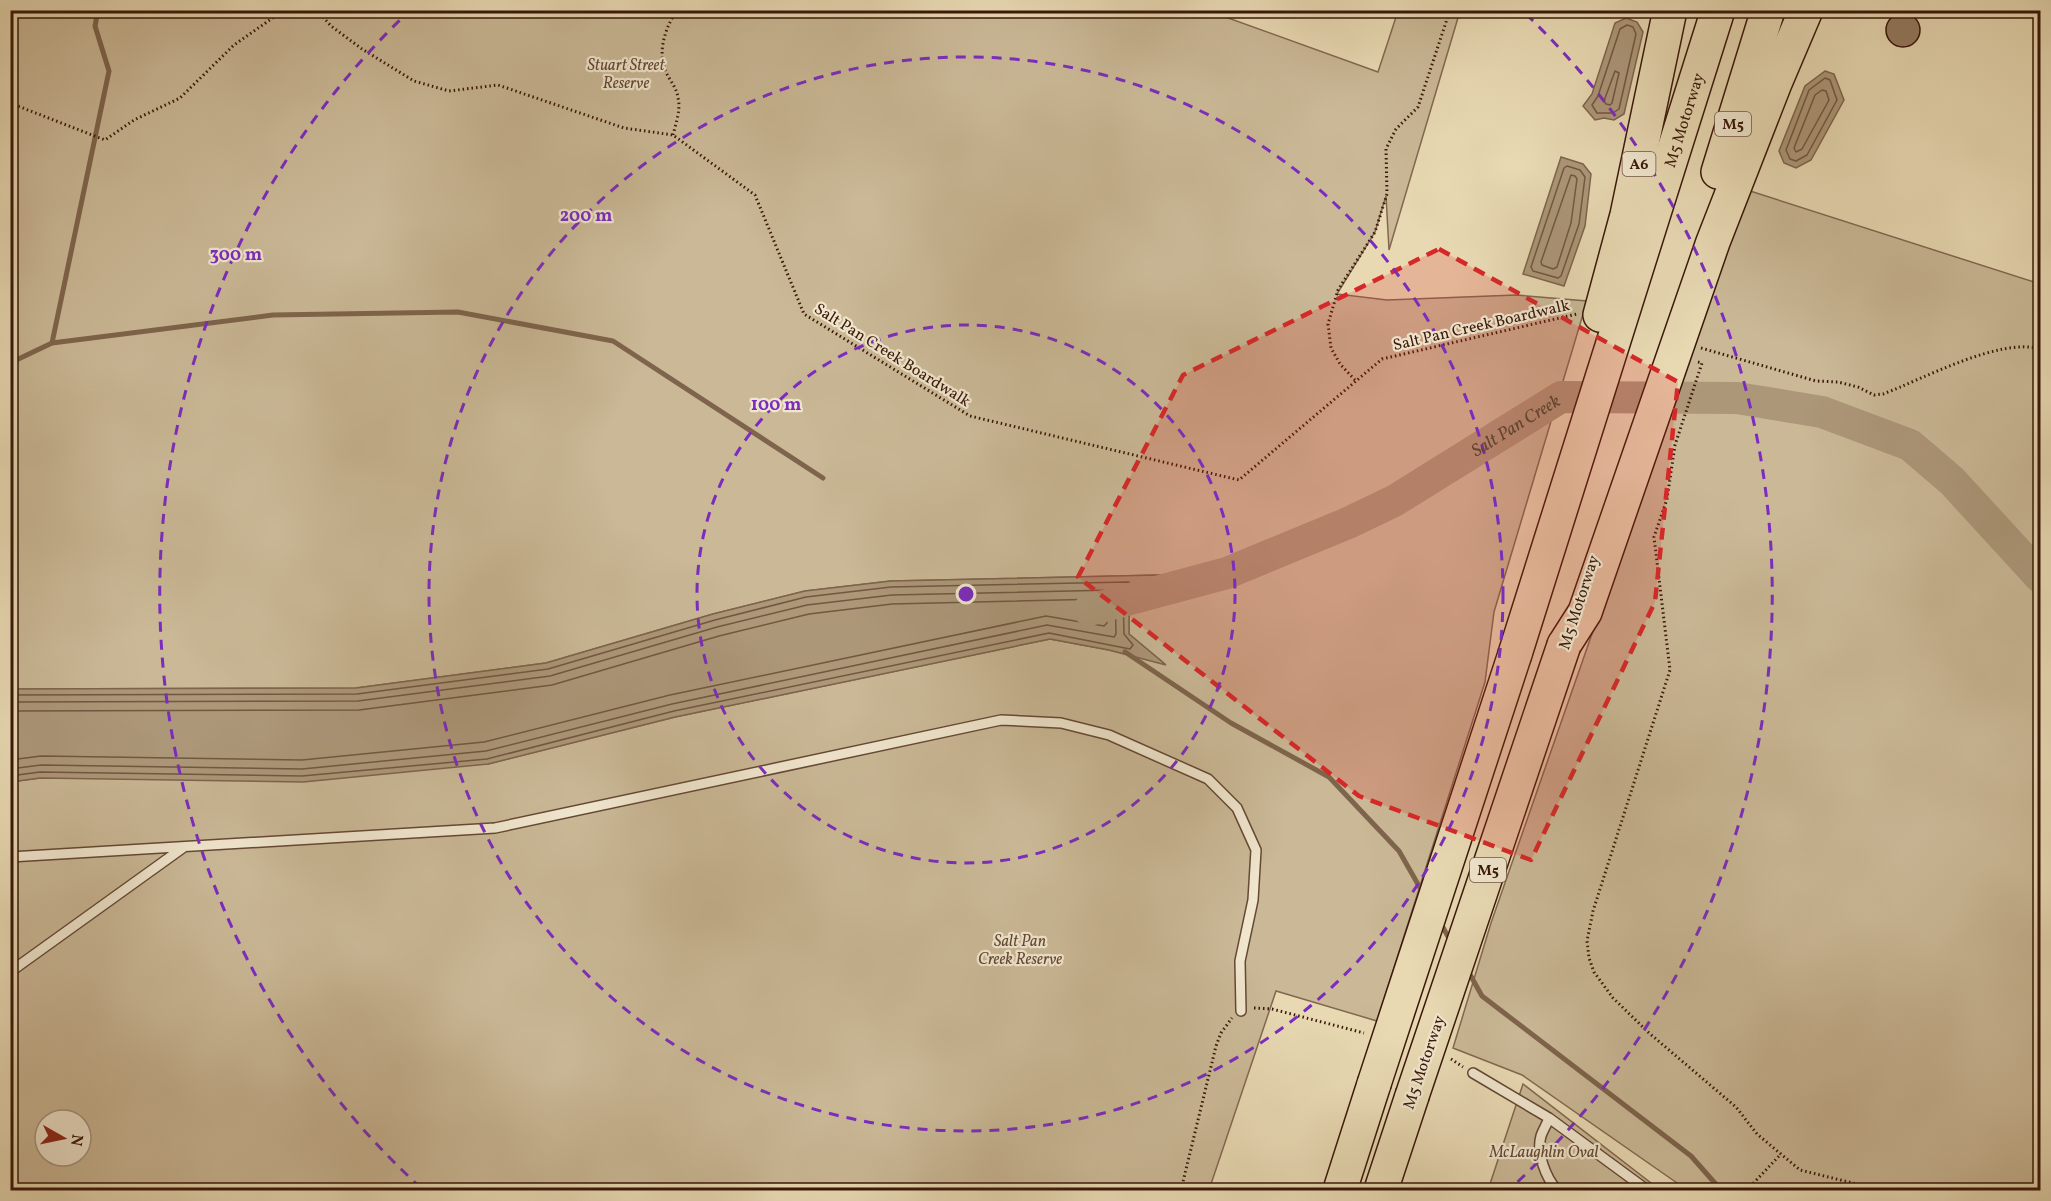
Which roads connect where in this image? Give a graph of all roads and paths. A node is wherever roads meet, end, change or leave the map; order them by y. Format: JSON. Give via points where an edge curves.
{"nodes":[{"id":1,"x":284,"y":10,"type":"edge"},
{"id":2,"x":317,"y":10,"type":"edge"},
{"id":3,"x":677,"y":10,"type":"edge"},
{"id":4,"x":1450,"y":10,"type":"edge"},
{"id":5,"x":1670,"y":10,"type":"edge"},
{"id":6,"x":1718,"y":10,"type":"edge"},
{"id":7,"x":1768,"y":10,"type":"edge"},
{"id":8,"x":1806,"y":10,"type":"edge"},
{"id":9,"x":10,"y":103,"type":"edge"},
{"id":10,"x":673,"y":135,"type":"junction"},
{"id":11,"x":1639,"y":219,"type":"junction"},
{"id":12,"x":1705,"y":239,"type":"junction"},
{"id":13,"x":1581,"y":313,"type":"dead end"},
{"id":14,"x":1694,"y":346,"type":"dead end"},
{"id":15,"x":2040,"y":349,"type":"edge"},
{"id":16,"x":1706,"y":350,"type":"junction"},
{"id":17,"x":1703,"y":356,"type":"dead end"},
{"id":18,"x":1690,"y":360,"type":"dead end"},
{"id":19,"x":1355,"y":380,"type":"junction"},
{"id":20,"x":184,"y":847,"type":"junction"},
{"id":21,"x":10,"y":857,"type":"edge"},
{"id":22,"x":10,"y":972,"type":"edge"},
{"id":23,"x":1241,"y":1011,"type":"junction"},
{"id":24,"x":1365,"y":1034,"type":"dead end"},
{"id":25,"x":1450,"y":1059,"type":"dead end"},
{"id":26,"x":1473,"y":1073,"type":"joint"},
{"id":27,"x":1550,"y":1118,"type":"junction"},
{"id":28,"x":1780,"y":1155,"type":"junction"},
{"id":29,"x":1181,"y":1191,"type":"edge"},
{"id":30,"x":1340,"y":1191,"type":"edge"},
{"id":31,"x":1381,"y":1191,"type":"edge"},
{"id":32,"x":1557,"y":1191,"type":"edge"},
{"id":33,"x":1647,"y":1191,"type":"edge"},
{"id":34,"x":1747,"y":1191,"type":"edge"},
{"id":35,"x":1881,"y":1191,"type":"edge"}],
"edges":[{"from":1,"to":9,"type":"path","via":[[234,45],[180,98],[134,120],[105,140]]},
{"from":2,"to":10,"type":"path","name":"Salt Pan Creek Boardwalk","via":[[331,26],[414,81],[449,91],[498,85],[624,128]]},
{"from":3,"to":10,"type":"path","via":[[666,30],[662,58],[679,98]]},
{"from":4,"to":19,"type":"path","via":[[1418,107],[1396,129],[1386,149],[1386,194],[1375,232],[1338,290],[1328,324],[1331,348]]},
{"from":5,"to":11,"type":"highway","number":"A6"},
{"from":6,"to":11,"type":"highway","name":"M5 Motorway"},
{"from":7,"to":12,"type":"highway","name":"M5 Motorway","number":"M5"},
{"from":8,"to":12,"type":"highway","number":"M5"},
{"from":10,"to":19,"type":"path","name":"Salt Pan Creek Boardwalk","via":[[755,195],[804,314],[970,416],[1239,480]]},
{"from":11,"to":30,"type":"highway","number":"M5","bridge":true,"via":[[1587,361],[1515,654]]},
{"from":12,"to":31,"type":"highway","name":"M5 Motorway","number":"M5","bridge":true},
{"from":13,"to":19,"type":"path","name":"Salt Pan Creek Boardwalk","via":[[1382,359]]},
{"from":14,"to":16,"type":"path"},
{"from":15,"to":16,"type":"path","via":[[2004,349],[1874,395],[1858,387],[1816,381]]},
{"from":16,"to":17,"type":"path"},
{"from":18,"to":28,"type":"path","via":[[1702,363],[1675,445],[1667,499],[1654,537],[1670,670],[1587,941],[1594,972],[1613,998],[1736,1107]]},
{"from":20,"to":21,"type":"lane"},
{"from":20,"to":22,"type":"lane"},
{"from":20,"to":23,"type":"lane","via":[[495,828],[1001,720],[1061,723],[1108,735],[1208,779],[1237,808],[1256,850],[1253,900],[1240,961]]},
{"from":23,"to":24,"type":"path","via":[[1272,1009]]},
{"from":23,"to":29,"type":"path","via":[[1226,1024],[1216,1046]]},
{"from":25,"to":26,"type":"path"},
{"from":26,"to":27,"type":"lane"},
{"from":27,"to":32,"type":"lane","via":[[1539,1149]]},
{"from":27,"to":33,"type":"lane"},
{"from":28,"to":34,"type":"path"},
{"from":28,"to":35,"type":"path","via":[[1800,1170]]}]}
